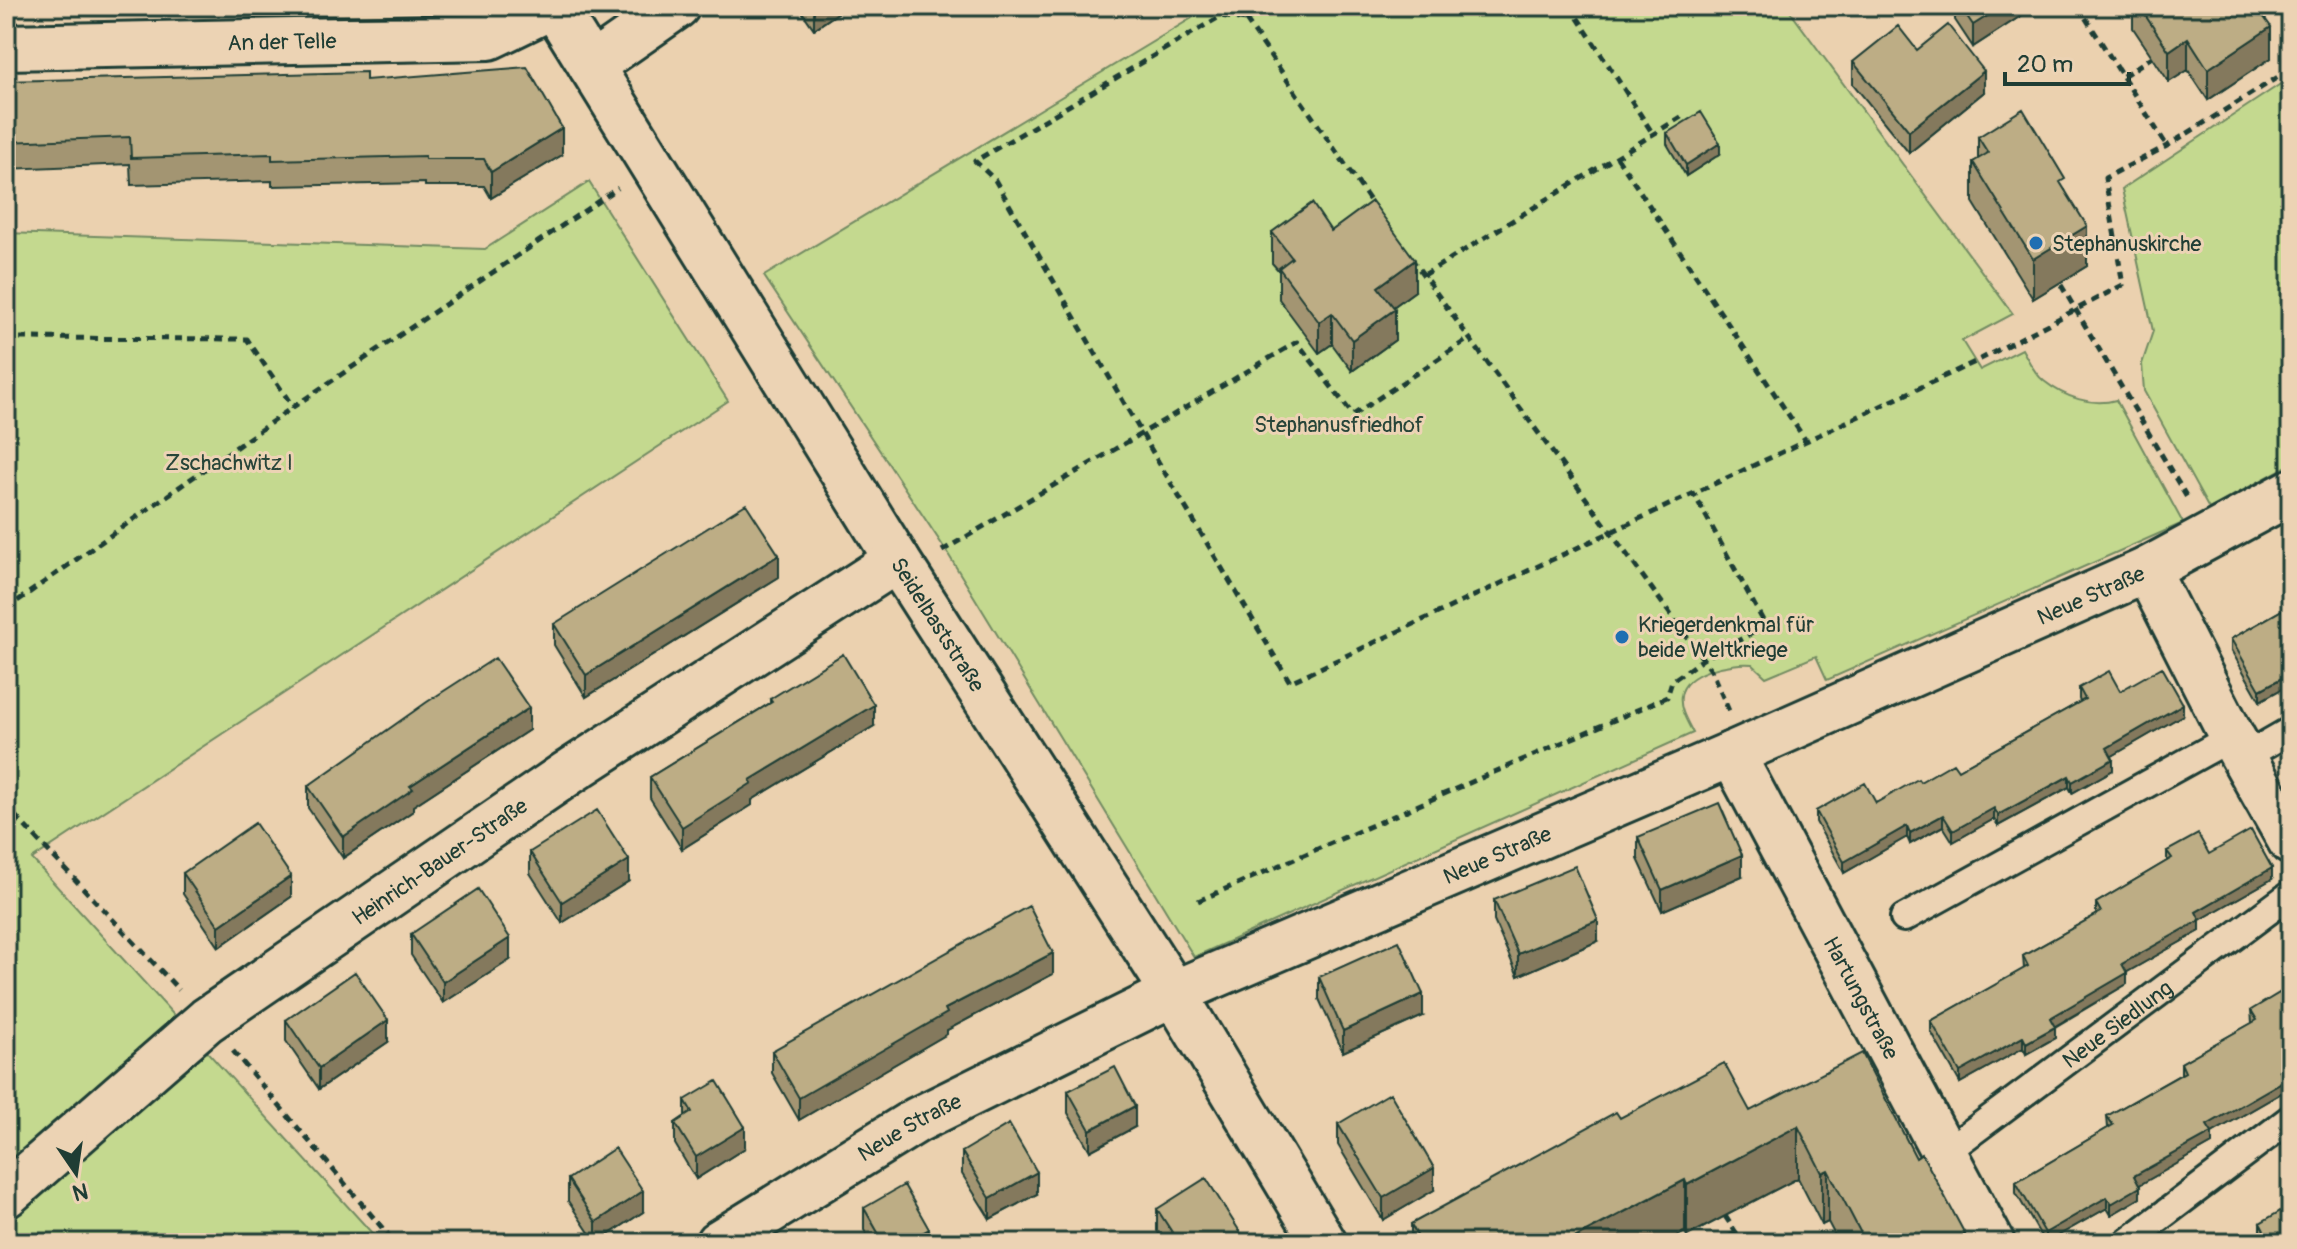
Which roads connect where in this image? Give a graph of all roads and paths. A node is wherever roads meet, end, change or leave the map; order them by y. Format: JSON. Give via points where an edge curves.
{"nodes":[{"id":1,"x":553,"y":6,"type":"edge"},
{"id":2,"x":677,"y":6,"type":"edge"},
{"id":3,"x":1268,"y":6,"type":"edge"},
{"id":4,"x":1570,"y":6,"type":"edge"},
{"id":5,"x":2078,"y":6,"type":"edge"},
{"id":6,"x":1246,"y":20,"type":"junction"},
{"id":7,"x":6,"y":47,"type":"edge"},
{"id":8,"x":2152,"y":57,"type":"edge"},
{"id":9,"x":591,"y":66,"type":"junction"},
{"id":10,"x":2291,"y":69,"type":"edge"},
{"id":11,"x":2123,"y":76,"type":"junction"},
{"id":12,"x":1686,"y":114,"type":"dead end"},
{"id":13,"x":1653,"y":134,"type":"junction"},
{"id":14,"x":2167,"y":146,"type":"junction"},
{"id":15,"x":1617,"y":157,"type":"junction"},
{"id":16,"x":653,"y":165,"type":"junction"},
{"id":17,"x":1377,"y":210,"type":"edge"},
{"id":18,"x":1408,"y":254,"type":"edge"},
{"id":19,"x":1424,"y":275,"type":"junction"},
{"id":20,"x":2061,"y":285,"type":"dead end"},
{"id":21,"x":2076,"y":309,"type":"junction"},
{"id":22,"x":6,"y":338,"type":"edge"},
{"id":23,"x":1470,"y":338,"type":"junction"},
{"id":24,"x":293,"y":407,"type":"junction"},
{"id":25,"x":1142,"y":434,"type":"junction"},
{"id":26,"x":1806,"y":441,"type":"junction"},
{"id":27,"x":2291,"y":492,"type":"edge"},
{"id":28,"x":1694,"y":494,"type":"junction"},
{"id":29,"x":1611,"y":532,"type":"junction"},
{"id":30,"x":2210,"y":536,"type":"junction"},
{"id":31,"x":901,"y":567,"type":"junction"},
{"id":32,"x":2147,"y":570,"type":"junction"},
{"id":33,"x":6,"y":609,"type":"edge"},
{"id":34,"x":1703,"y":659,"type":"junction"},
{"id":35,"x":2291,"y":730,"type":"edge"},
{"id":36,"x":2238,"y":747,"type":"junction"},
{"id":37,"x":1739,"y":751,"type":"junction"},
{"id":38,"x":6,"y":806,"type":"edge"},
{"id":39,"x":2291,"y":842,"type":"edge"},
{"id":40,"x":2291,"y":894,"type":"edge"},
{"id":41,"x":1198,"y":901,"type":"dead end"},
{"id":42,"x":1904,"y":918,"type":"dead end"},
{"id":43,"x":1174,"y":993,"type":"junction"},
{"id":44,"x":207,"y":1020,"type":"junction"},
{"id":45,"x":2291,"y":1118,"type":"edge"},
{"id":46,"x":1944,"y":1153,"type":"junction"},
{"id":47,"x":6,"y":1195,"type":"edge"},
{"id":48,"x":1725,"y":1216,"type":"dead end"},
{"id":49,"x":1736,"y":1233,"type":"junction"},
{"id":50,"x":395,"y":1243,"type":"edge"},
{"id":51,"x":718,"y":1243,"type":"edge"},
{"id":52,"x":1324,"y":1243,"type":"edge"},
{"id":53,"x":1715,"y":1243,"type":"edge"},
{"id":54,"x":1743,"y":1243,"type":"edge"},
{"id":55,"x":1992,"y":1243,"type":"edge"},
{"id":56,"x":2126,"y":1243,"type":"edge"}],
"edges":[{"from":1,"to":7,"type":"street","name":"An der Telle","via":[[489,37]]},
{"from":1,"to":9,"type":"street","name":"Seidelbaststraße"},
{"from":2,"to":9,"type":"street"},
{"from":3,"to":6,"type":"path"},
{"from":4,"to":13,"type":"path"},
{"from":5,"to":11,"type":"path"},
{"from":6,"to":17,"type":"path"},
{"from":6,"to":25,"type":"path","via":[[1221,16],[975,161],[995,180]]},
{"from":8,"to":11,"type":"path"},
{"from":9,"to":16,"type":"street","name":"Seidelbaststraße"},
{"from":10,"to":14,"type":"path"},
{"from":11,"to":14,"type":"path"},
{"from":12,"to":13,"type":"path"},
{"from":13,"to":15,"type":"path"},
{"from":14,"to":21,"type":"path","via":[[2105,178],[2123,285]]},
{"from":15,"to":19,"type":"path"},
{"from":15,"to":26,"type":"path"},
{"from":16,"to":24,"type":"path"},
{"from":16,"to":31,"type":"street","name":"Seidelbaststraße"},
{"from":18,"to":19,"type":"path"},
{"from":19,"to":23,"type":"path"},
{"from":20,"to":21,"type":"path"},
{"from":21,"to":26,"type":"path"},
{"from":21,"to":30,"type":"path"},
{"from":22,"to":24,"type":"path","via":[[247,339]]},
{"from":23,"to":25,"type":"path","via":[[1353,415],[1297,342]]},
{"from":23,"to":29,"type":"path"},
{"from":24,"to":33,"type":"path"},
{"from":25,"to":29,"type":"path","via":[[1290,682]]},
{"from":25,"to":31,"type":"path"},
{"from":26,"to":28,"type":"path"},
{"from":27,"to":30,"type":"street","name":"Neue Straße"},
{"from":28,"to":29,"type":"path"},
{"from":28,"to":34,"type":"path","via":[[1766,626]]},
{"from":29,"to":34,"type":"path"},
{"from":30,"to":32,"type":"street","name":"Neue Straße"},
{"from":31,"to":43,"type":"street","name":"Seidelbaststraße"},
{"from":31,"to":44,"type":"street","name":"Heinrich-Bauer-Straße","via":[[568,773]]},
{"from":32,"to":36,"type":"street"},
{"from":32,"to":37,"type":"street","name":"Neue Straße"},
{"from":34,"to":37,"type":"path"},
{"from":34,"to":41,"type":"path","via":[[1672,681],[1667,697]]},
{"from":35,"to":36,"type":"lane"},
{"from":36,"to":39,"type":"street"},
{"from":36,"to":42,"type":"lane"},
{"from":37,"to":43,"type":"street","name":"Neue Straße"},
{"from":37,"to":46,"type":"street","name":"Hartungstraße"},
{"from":38,"to":44,"type":"path"},
{"from":40,"to":46,"type":"lane","name":"Neue Siedlung"},
{"from":43,"to":51,"type":"street","name":"Neue Straße","via":[[917,1120]]},
{"from":43,"to":52,"type":"street","name":"Seidelbaststraße"},
{"from":44,"to":47,"type":"street","name":"Heinrich-Bauer-Straße"},
{"from":44,"to":50,"type":"path"},
{"from":45,"to":56,"type":"lane"},
{"from":46,"to":55,"type":"street","name":"Hartungstraße"},
{"from":48,"to":49,"type":"path"},
{"from":49,"to":53,"type":"path"},
{"from":49,"to":54,"type":"path"}]}
